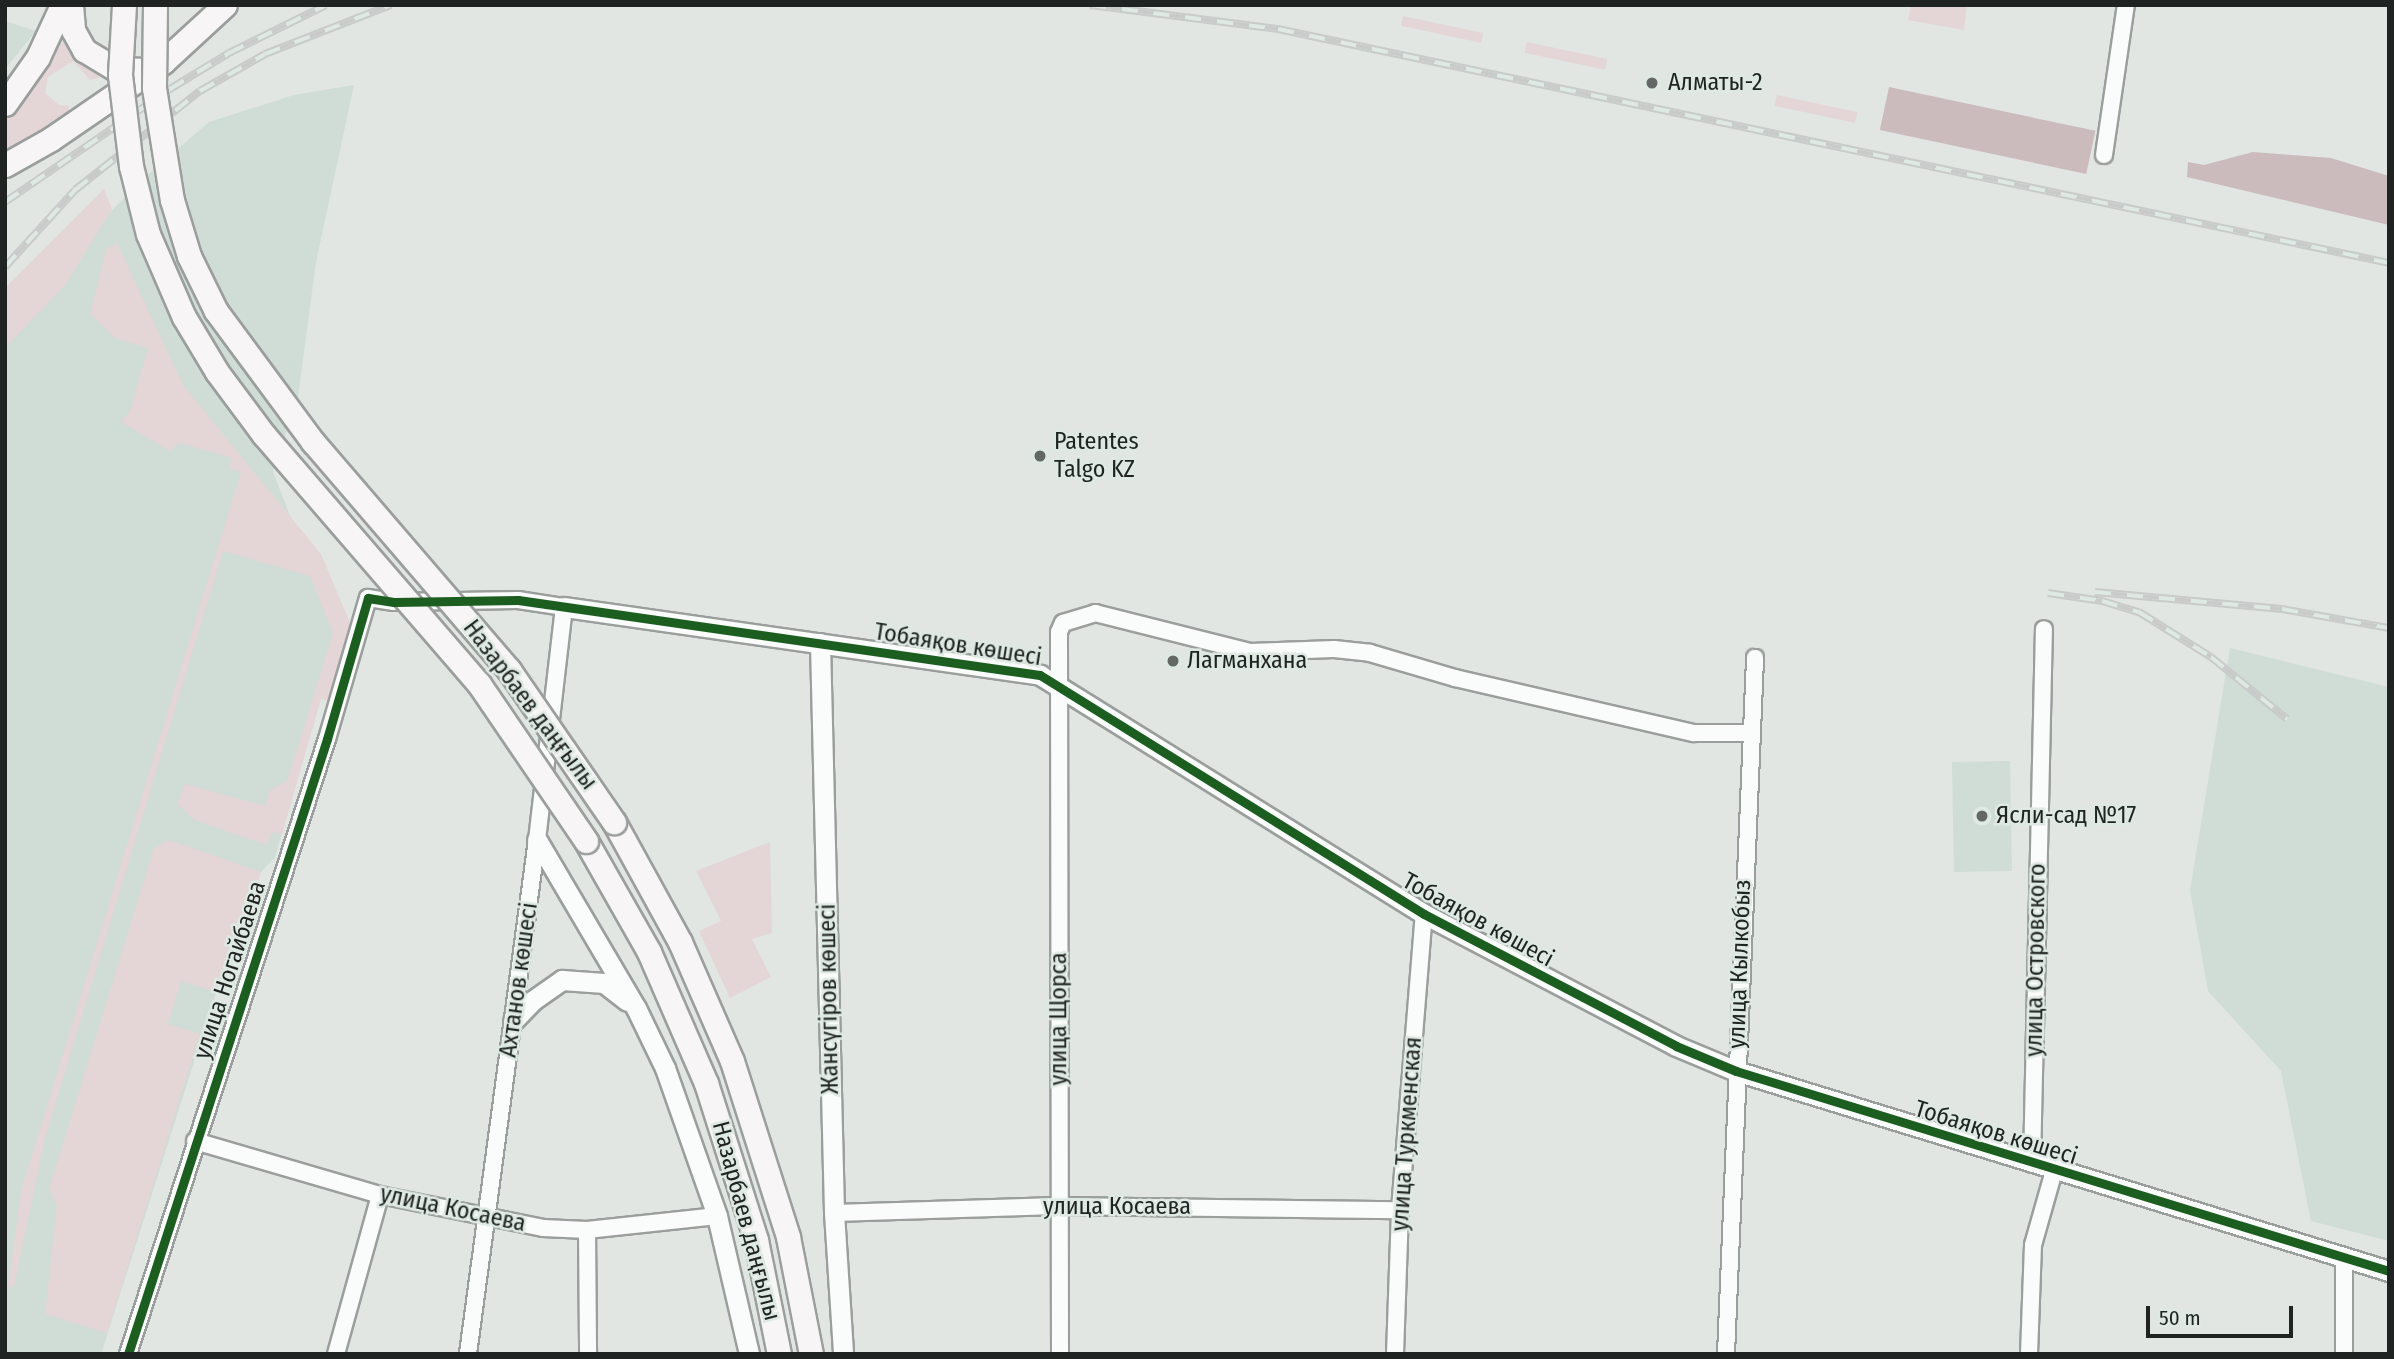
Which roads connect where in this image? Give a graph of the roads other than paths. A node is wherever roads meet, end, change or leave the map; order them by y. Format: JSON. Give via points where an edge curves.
{"nodes":[{"id":1,"x":62,"y":5,"type":"edge"},
{"id":2,"x":71,"y":5,"type":"edge"},
{"id":3,"x":124,"y":5,"type":"edge"},
{"id":4,"x":155,"y":5,"type":"edge"},
{"id":5,"x":225,"y":5,"type":"edge"},
{"id":6,"x":2126,"y":5,"type":"edge"},
{"id":7,"x":163,"y":62,"type":"junction"},
{"id":8,"x":5,"y":104,"type":"edge"},
{"id":9,"x":2104,"y":155,"type":"dead end"},
{"id":10,"x":5,"y":165,"type":"edge"},
{"id":11,"x":564,"y":607,"type":"junction"},
{"id":12,"x":2044,"y":629,"type":"dead end"},
{"id":13,"x":820,"y":643,"type":"junction"},
{"id":14,"x":1755,"y":658,"type":"dead end"},
{"id":15,"x":1061,"y":684,"type":"junction"},
{"id":16,"x":1751,"y":733,"type":"junction"},
{"id":17,"x":537,"y":840,"type":"junction"},
{"id":18,"x":1423,"y":914,"type":"junction"},
{"id":19,"x":636,"y":1008,"type":"junction"},
{"id":20,"x":513,"y":1021,"type":"junction"},
{"id":21,"x":1736,"y":1071,"type":"junction"},
{"id":22,"x":195,"y":1141,"type":"junction"},
{"id":23,"x":2032,"y":1164,"type":"junction"},
{"id":24,"x":2054,"y":1171,"type":"junction"},
{"id":25,"x":380,"y":1195,"type":"junction"},
{"id":26,"x":1057,"y":1206,"type":"junction"},
{"id":27,"x":1400,"y":1210,"type":"junction"},
{"id":28,"x":834,"y":1213,"type":"junction"},
{"id":29,"x":487,"y":1214,"type":"junction"},
{"id":30,"x":718,"y":1216,"type":"junction"},
{"id":31,"x":587,"y":1230,"type":"junction"},
{"id":32,"x":2344,"y":1259,"type":"junction"},
{"id":33,"x":2389,"y":1271,"type":"edge"},
{"id":34,"x":128,"y":1354,"type":"edge"},
{"id":35,"x":336,"y":1354,"type":"edge"},
{"id":36,"x":468,"y":1354,"type":"edge"},
{"id":37,"x":588,"y":1354,"type":"edge"},
{"id":38,"x":749,"y":1354,"type":"edge"},
{"id":39,"x":779,"y":1354,"type":"edge"},
{"id":40,"x":811,"y":1354,"type":"edge"},
{"id":41,"x":843,"y":1354,"type":"edge"},
{"id":42,"x":1060,"y":1354,"type":"edge"},
{"id":43,"x":1395,"y":1354,"type":"edge"},
{"id":44,"x":1727,"y":1354,"type":"edge"},
{"id":45,"x":2029,"y":1354,"type":"edge"},
{"id":46,"x":2344,"y":1354,"type":"edge"}],
"edges":[{"from":1,"to":8,"type":"main road","via":[[38,57]]},
{"from":2,"to":7,"type":"main road","via":[[77,40],[103,63],[131,70]]},
{"from":3,"to":39,"type":"main road","name":"Назарбаев даңғылы","bridge":true,"via":[[120,75],[131,166],[148,234],[184,317],[217,372],[264,435],[479,684],[586,841],[649,952],[706,1083],[756,1240]]},
{"from":4,"to":40,"type":"main road","name":"Назарбаев даңғылы","bridge":true,"via":[[154,88],[172,200],[189,256],[216,311],[313,442],[509,670],[614,822],[680,942],[732,1060],[782,1214]]},
{"from":5,"to":7,"type":"main road"},
{"from":6,"to":9,"type":"street"},
{"from":7,"to":10,"type":"main road"},
{"from":11,"to":13,"type":"street","name":"Тобаяқов көшесі"},
{"from":11,"to":17,"type":"street","name":"Ахтанов көшесі"},
{"from":11,"to":22,"type":"street","name":"улица Ногайбаева","via":[[519,600],[394,602],[368,597],[327,739]]},
{"from":12,"to":23,"type":"street","name":"улица Островского"},
{"from":13,"to":15,"type":"street","name":"Тобаяқов көшесі","via":[[1013,670]]},
{"from":13,"to":28,"type":"street","name":"Жансүгіров көшесі"},
{"from":14,"to":16,"type":"street","name":"улица Кылкобыз"},
{"from":15,"to":16,"type":"street","name":"улица Щорса","via":[[1059,632],[1063,623],[1095,613],[1250,652],[1334,649],[1370,653],[1455,678],[1694,733]]},
{"from":15,"to":18,"type":"street","name":"Тобаяқов көшесі"},
{"from":15,"to":26,"type":"street","name":"улица Щорса"},
{"from":16,"to":21,"type":"street","name":"улица Кылкобыз"},
{"from":17,"to":19,"type":"street"},
{"from":17,"to":20,"type":"street","name":"Ахтанов көшесі"},
{"from":18,"to":21,"type":"street","name":"Тобаяқов көшесі","via":[[1627,1023]]},
{"from":18,"to":27,"type":"street","name":"улица Туркменская"},
{"from":19,"to":20,"type":"street","via":[[604,983],[562,981]]},
{"from":19,"to":30,"type":"street","via":[[665,1068]]},
{"from":20,"to":29,"type":"street","name":"Ахтанов көшесі"},
{"from":21,"to":23,"type":"street","name":"Тобаяқов көшесі"},
{"from":21,"to":44,"type":"street","name":"улица Кылкобыз"},
{"from":22,"to":25,"type":"street","name":"улица Косаева"},
{"from":22,"to":34,"type":"street","name":"улица Ногайбаева"},
{"from":23,"to":24,"type":"street","name":"Тобаяқов көшесі"},
{"from":24,"to":32,"type":"street","name":"Тобаяқов көшесі"},
{"from":24,"to":45,"type":"street","via":[[2033,1245]]},
{"from":25,"to":29,"type":"street","name":"улица Косаева"},
{"from":25,"to":35,"type":"street"},
{"from":26,"to":27,"type":"street","name":"улица Косаева"},
{"from":26,"to":28,"type":"street","name":"улица Косаева"},
{"from":26,"to":42,"type":"street","name":"улица Щорса"},
{"from":27,"to":43,"type":"street","name":"улица Туркменская"},
{"from":28,"to":41,"type":"street","name":"Жансүгіров көшесі"},
{"from":29,"to":31,"type":"street","name":"улица Косаева","via":[[543,1228]]},
{"from":29,"to":36,"type":"street","name":"Ахтанов көшесі"},
{"from":30,"to":31,"type":"street","name":"улица Косаева"},
{"from":30,"to":38,"type":"street"},
{"from":31,"to":37,"type":"street"},
{"from":32,"to":33,"type":"street","name":"Тобаяқов көшесі"},
{"from":32,"to":46,"type":"street"}]}
